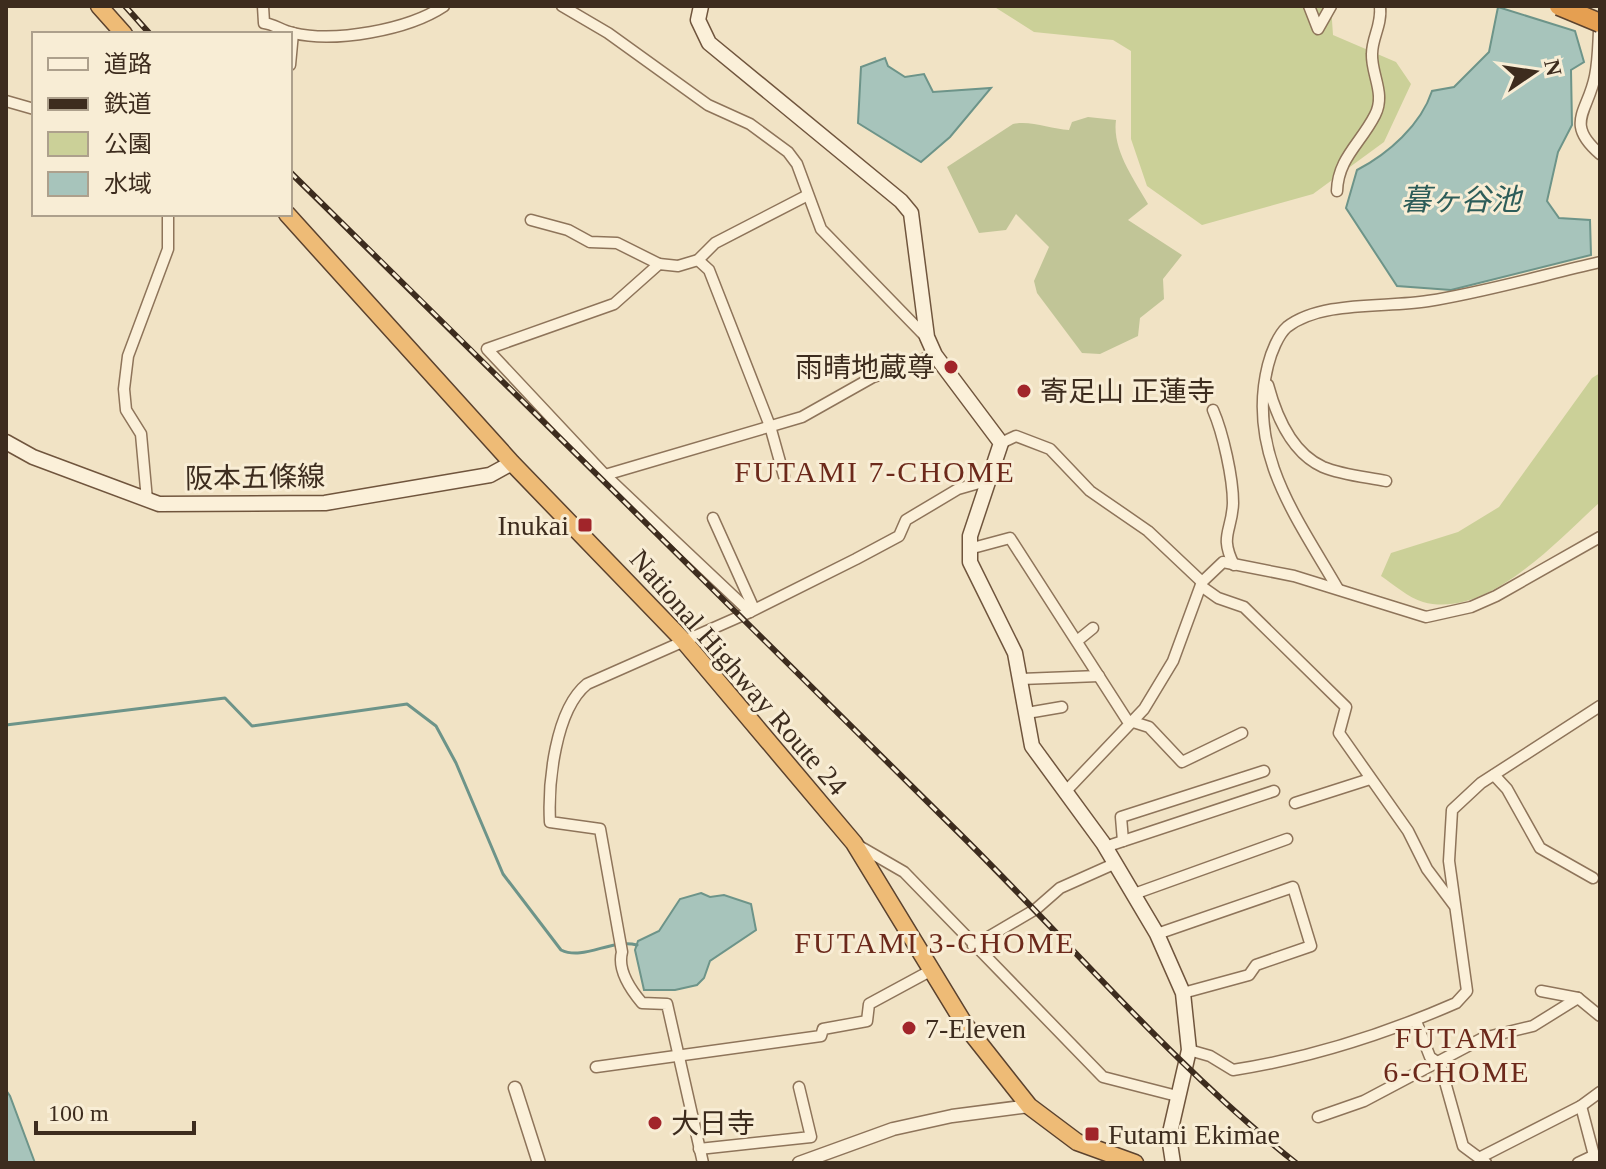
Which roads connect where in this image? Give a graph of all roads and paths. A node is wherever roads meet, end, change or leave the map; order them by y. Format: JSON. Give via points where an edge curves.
{"nodes":[{"id":1,"x":99,"y":6,"type":"edge"},
{"id":2,"x":263,"y":6,"type":"edge"},
{"id":3,"x":444,"y":6,"type":"edge"},
{"id":4,"x":562,"y":6,"type":"edge"},
{"id":5,"x":701,"y":6,"type":"edge"},
{"id":6,"x":1309,"y":6,"type":"edge"},
{"id":7,"x":1331,"y":6,"type":"edge"},
{"id":8,"x":1380,"y":6,"type":"edge"},
{"id":9,"x":1559,"y":6,"type":"edge"},
{"id":10,"x":1600,"y":16,"type":"edge"},
{"id":11,"x":1600,"y":23,"type":"edge"},
{"id":12,"x":122,"y":32,"type":"edge"},
{"id":13,"x":290,"y":32,"type":"edge"},
{"id":14,"x":293,"y":33,"type":"joint"},
{"id":15,"x":292,"y":44,"type":"edge"},
{"id":16,"x":6,"y":101,"type":"edge"},
{"id":17,"x":32,"y":108,"type":"edge"},
{"id":18,"x":1600,"y":154,"type":"edge"},
{"id":19,"x":1337,"y":191,"type":"dead end"},
{"id":20,"x":806,"y":196,"type":"junction"},
{"id":21,"x":168,"y":216,"type":"edge"},
{"id":22,"x":289,"y":216,"type":"edge"},
{"id":23,"x":531,"y":220,"type":"dead end"},
{"id":24,"x":698,"y":260,"type":"junction"},
{"id":25,"x":1600,"y":262,"type":"edge"},
{"id":26,"x":659,"y":264,"type":"junction"},
{"id":27,"x":927,"y":337,"type":"junction"},
{"id":28,"x":935,"y":355,"type":"junction"},
{"id":29,"x":1265,"y":375,"type":"junction"},
{"id":30,"x":1213,"y":410,"type":"dead end"},
{"id":31,"x":770,"y":426,"type":"junction"},
{"id":32,"x":6,"y":442,"type":"edge"},
{"id":33,"x":1001,"y":443,"type":"junction"},
{"id":34,"x":512,"y":463,"type":"junction"},
{"id":35,"x":605,"y":475,"type":"junction"},
{"id":36,"x":784,"y":476,"type":"dead end"},
{"id":37,"x":986,"y":481,"type":"junction"},
{"id":38,"x":1386,"y":481,"type":"dead end"},
{"id":39,"x":147,"y":500,"type":"junction"},
{"id":40,"x":713,"y":518,"type":"dead end"},
{"id":41,"x":1600,"y":537,"type":"edge"},
{"id":42,"x":969,"y":549,"type":"junction"},
{"id":43,"x":1234,"y":565,"type":"junction"},
{"id":44,"x":1201,"y":584,"type":"junction"},
{"id":45,"x":1338,"y":589,"type":"junction"},
{"id":46,"x":752,"y":611,"type":"junction"},
{"id":47,"x":1093,"y":628,"type":"dead end"},
{"id":48,"x":682,"y":639,"type":"junction"},
{"id":49,"x":1077,"y":641,"type":"junction"},
{"id":50,"x":1099,"y":676,"type":"junction"},
{"id":51,"x":1021,"y":679,"type":"junction"},
{"id":52,"x":1600,"y":706,"type":"edge"},
{"id":53,"x":1062,"y":707,"type":"dead end"},
{"id":54,"x":1027,"y":713,"type":"junction"},
{"id":55,"x":1134,"y":721,"type":"junction"},
{"id":56,"x":1242,"y":733,"type":"dead end"},
{"id":57,"x":1264,"y":771,"type":"dead end"},
{"id":58,"x":1494,"y":775,"type":"junction"},
{"id":59,"x":1370,"y":779,"type":"junction"},
{"id":60,"x":1067,"y":790,"type":"junction"},
{"id":61,"x":1274,"y":791,"type":"dead end"},
{"id":62,"x":1295,"y":803,"type":"dead end"},
{"id":63,"x":1287,"y":839,"type":"dead end"},
{"id":64,"x":1123,"y":841,"type":"junction"},
{"id":65,"x":854,"y":843,"type":"junction"},
{"id":66,"x":1105,"y":847,"type":"junction"},
{"id":67,"x":1116,"y":863,"type":"junction"},
{"id":68,"x":1593,"y":878,"type":"dead end"},
{"id":69,"x":1134,"y":894,"type":"junction"},
{"id":70,"x":1455,"y":906,"type":"junction"},
{"id":71,"x":1157,"y":934,"type":"junction"},
{"id":72,"x":973,"y":946,"type":"junction"},
{"id":73,"x":930,"y":971,"type":"junction"},
{"id":74,"x":1541,"y":991,"type":"dead end"},
{"id":75,"x":1183,"y":993,"type":"junction"},
{"id":76,"x":1578,"y":998,"type":"junction"},
{"id":77,"x":1600,"y":1016,"type":"edge"},
{"id":78,"x":1416,"y":1021,"type":"junction"},
{"id":79,"x":1189,"y":1050,"type":"junction"},
{"id":80,"x":676,"y":1058,"type":"junction"},
{"id":81,"x":1440,"y":1064,"type":"junction"},
{"id":82,"x":596,"y":1067,"type":"dead end"},
{"id":83,"x":799,"y":1087,"type":"dead end"},
{"id":84,"x":515,"y":1088,"type":"dead end"},
{"id":85,"x":1600,"y":1092,"type":"edge"},
{"id":86,"x":1177,"y":1096,"type":"junction"},
{"id":87,"x":1029,"y":1106,"type":"junction"},
{"id":88,"x":1581,"y":1106,"type":"junction"},
{"id":89,"x":1318,"y":1117,"type":"dead end"},
{"id":90,"x":699,"y":1149,"type":"junction"},
{"id":91,"x":826,"y":1158,"type":"edge"},
{"id":92,"x":1480,"y":1159,"type":"edge"},
{"id":93,"x":1595,"y":1159,"type":"edge"},
{"id":94,"x":539,"y":1163,"type":"edge"},
{"id":95,"x":703,"y":1163,"type":"edge"},
{"id":96,"x":799,"y":1163,"type":"edge"},
{"id":97,"x":1135,"y":1163,"type":"edge"},
{"id":98,"x":1173,"y":1163,"type":"edge"},
{"id":99,"x":1578,"y":1163,"type":"edge"}],
"edges":[{"from":1,"to":12,"type":"highway"},
{"from":2,"to":13,"type":"street","via":[[264,23]]},
{"from":3,"to":14,"type":"street","via":[[393,28],[347,35]]},
{"from":4,"to":20,"type":"street","via":[[788,152]]},
{"from":5,"to":27,"type":"main road","via":[[698,20],[709,43],[911,213]]},
{"from":6,"to":7,"type":"street","via":[[1318,29]]},
{"from":8,"to":19,"type":"street","via":[[1382,23],[1371,54],[1379,86],[1377,112],[1342,165]]},
{"from":9,"to":11,"type":"highway","bridge":true},
{"from":10,"to":18,"type":"street","via":[[1595,77],[1580,116],[1583,139]]},
{"from":14,"to":15,"type":"street"},
{"from":16,"to":17,"type":"street"},
{"from":20,"to":24,"type":"street","via":[[715,243]]},
{"from":20,"to":27,"type":"street","via":[[836,247]]},
{"from":21,"to":39,"type":"street","via":[[168,249],[128,356],[124,389],[126,410],[141,434]]},
{"from":22,"to":34,"type":"highway","name":"National Highway Route 24"},
{"from":23,"to":26,"type":"street","via":[[590,242],[617,243]]},
{"from":24,"to":26,"type":"street"},
{"from":24,"to":31,"type":"street","via":[[709,270]]},
{"from":25,"to":29,"type":"street","via":[[1435,300],[1355,306],[1308,317],[1285,328]]},
{"from":26,"to":35,"type":"street","via":[[614,304],[487,349]]},
{"from":27,"to":28,"type":"main road"},
{"from":28,"to":31,"type":"street","via":[[873,377],[802,417]]},
{"from":28,"to":33,"type":"main road"},
{"from":29,"to":38,"type":"street","via":[[1278,419],[1313,461]]},
{"from":29,"to":45,"type":"street","via":[[1263,414],[1278,488]]},
{"from":30,"to":43,"type":"street","via":[[1224,437],[1233,503],[1225,547]]},
{"from":31,"to":35,"type":"street"},
{"from":31,"to":36,"type":"street"},
{"from":32,"to":39,"type":"main road","name":"阪本五條線"},
{"from":33,"to":37,"type":"main road"},
{"from":33,"to":44,"type":"street","via":[[1016,436],[1050,449],[1090,491],[1148,531]]},
{"from":34,"to":39,"type":"main road","name":"阪本五條線","via":[[490,475],[325,503],[205,506]]},
{"from":34,"to":48,"type":"highway","name":"National Highway Route 24"},
{"from":35,"to":46,"type":"street"},
{"from":37,"to":42,"type":"main road"},
{"from":37,"to":46,"type":"street","via":[[958,489],[906,520],[899,536]]},
{"from":40,"to":46,"type":"street"},
{"from":41,"to":45,"type":"street","via":[[1496,596],[1426,617]]},
{"from":42,"to":49,"type":"street","via":[[1010,538]]},
{"from":42,"to":51,"type":"main road","via":[[973,571],[1015,653]]},
{"from":43,"to":44,"type":"street","via":[[1223,562]]},
{"from":43,"to":45,"type":"street"},
{"from":44,"to":55,"type":"street","via":[[1173,661]]},
{"from":44,"to":59,"type":"street","via":[[1218,598],[1244,607],[1346,707],[1339,733]]},
{"from":46,"to":48,"type":"street"},
{"from":47,"to":49,"type":"street"},
{"from":48,"to":65,"type":"highway","name":"National Highway Route 24"},
{"from":48,"to":80,"type":"street","via":[[579,691],[552,761],[550,822],[600,829],[620,962],[642,1003],[667,1004]]},
{"from":49,"to":50,"type":"street"},
{"from":50,"to":51,"type":"street"},
{"from":50,"to":55,"type":"street","via":[[1127,720]]},
{"from":51,"to":54,"type":"main road"},
{"from":52,"to":58,"type":"street"},
{"from":53,"to":54,"type":"street"},
{"from":54,"to":60,"type":"main road","via":[[1032,746]]},
{"from":55,"to":56,"type":"street","via":[[1149,727],[1182,762]]},
{"from":55,"to":60,"type":"street"},
{"from":57,"to":64,"type":"street","via":[[1121,817]]},
{"from":58,"to":68,"type":"street","via":[[1540,848]]},
{"from":58,"to":70,"type":"street","via":[[1452,810],[1449,861]]},
{"from":59,"to":62,"type":"street"},
{"from":59,"to":70,"type":"street"},
{"from":60,"to":66,"type":"main road"},
{"from":61,"to":64,"type":"street"},
{"from":63,"to":69,"type":"street"},
{"from":64,"to":66,"type":"street"},
{"from":65,"to":72,"type":"street","via":[[904,872]]},
{"from":65,"to":73,"type":"highway","name":"National Highway Route 24"},
{"from":66,"to":67,"type":"main road"},
{"from":67,"to":69,"type":"main road"},
{"from":67,"to":72,"type":"street","via":[[1060,888],[1036,909]]},
{"from":69,"to":71,"type":"main road"},
{"from":70,"to":78,"type":"street","via":[[1467,991],[1456,1003]]},
{"from":71,"to":75,"type":"main road"},
{"from":71,"to":75,"type":"street","via":[[1293,887],[1311,946],[1256,965],[1249,975]]},
{"from":72,"to":86,"type":"street","via":[[1103,1077]]},
{"from":73,"to":80,"type":"street","via":[[869,1004],[867,1021],[823,1029],[821,1036]]},
{"from":73,"to":87,"type":"highway","name":"National Highway Route 24"},
{"from":74,"to":76,"type":"street"},
{"from":75,"to":79,"type":"main road"},
{"from":76,"to":77,"type":"street"},
{"from":76,"to":81,"type":"street","via":[[1533,1026],[1483,1038]]},
{"from":78,"to":79,"type":"street","via":[[1353,1044],[1233,1070]]},
{"from":78,"to":81,"type":"street","via":[[1430,1057]]},
{"from":79,"to":86,"type":"main road"},
{"from":80,"to":82,"type":"street"},
{"from":80,"to":90,"type":"street"},
{"from":81,"to":89,"type":"street"},
{"from":81,"to":92,"type":"street","via":[[1463,1146]]},
{"from":83,"to":90,"type":"street","via":[[811,1137]]},
{"from":84,"to":94,"type":"street"},
{"from":85,"to":88,"type":"street"},
{"from":86,"to":98,"type":"main road","via":[[1168,1142]]},
{"from":87,"to":91,"type":"street","via":[[893,1129]]},
{"from":87,"to":97,"type":"highway","name":"National Highway Route 24","via":[[1077,1142]]},
{"from":88,"to":92,"type":"street"},
{"from":88,"to":93,"type":"street"},
{"from":90,"to":95,"type":"street"},
{"from":91,"to":96,"type":"street"},
{"from":93,"to":99,"type":"street"}]}
